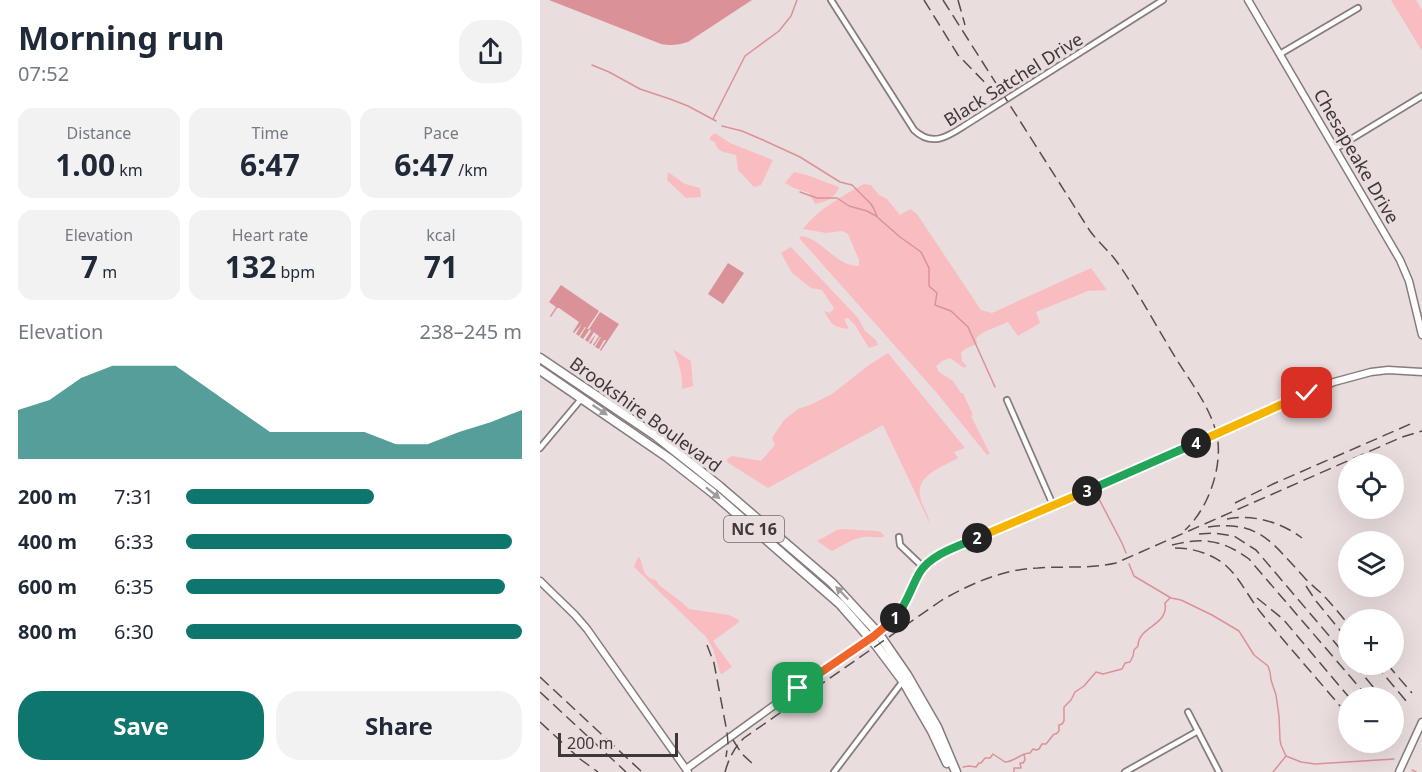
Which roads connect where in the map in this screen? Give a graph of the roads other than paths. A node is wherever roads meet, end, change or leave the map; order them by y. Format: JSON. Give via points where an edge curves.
{"nodes":[{"id":1,"x":831,"y":0,"type":"edge"},
{"id":2,"x":1163,"y":0,"type":"edge"},
{"id":3,"x":1248,"y":0,"type":"edge"},
{"id":4,"x":1358,"y":8,"type":"dead end"},
{"id":5,"x":1280,"y":54,"type":"junction"},
{"id":6,"x":1422,"y":96,"type":"edge"},
{"id":7,"x":1335,"y":149,"type":"junction"},
{"id":8,"x":1422,"y":335,"type":"edge"},
{"id":9,"x":540,"y":358,"type":"edge"},
{"id":10,"x":540,"y":370,"type":"edge"},
{"id":11,"x":1422,"y":372,"type":"edge"},
{"id":12,"x":582,"y":398,"type":"junction"},
{"id":13,"x":1007,"y":400,"type":"dead end"},
{"id":14,"x":656,"y":436,"type":"junction"},
{"id":15,"x":650,"y":444,"type":"junction"},
{"id":16,"x":540,"y":448,"type":"edge"},
{"id":17,"x":1053,"y":505,"type":"junction"},
{"id":18,"x":899,"y":537,"type":"dead end"},
{"id":19,"x":923,"y":567,"type":"junction"},
{"id":20,"x":540,"y":581,"type":"edge"},
{"id":21,"x":874,"y":636,"type":"junction"},
{"id":22,"x":905,"y":678,"type":"junction"},
{"id":23,"x":1188,"y":712,"type":"dead end"},
{"id":24,"x":1422,"y":722,"type":"edge"},
{"id":25,"x":1198,"y":731,"type":"junction"},
{"id":26,"x":688,"y":770,"type":"edge"},
{"id":27,"x":834,"y":772,"type":"edge"},
{"id":28,"x":950,"y":772,"type":"edge"},
{"id":29,"x":956,"y":772,"type":"edge"},
{"id":30,"x":1125,"y":772,"type":"edge"},
{"id":31,"x":1219,"y":772,"type":"edge"},
{"id":32,"x":1399,"y":772,"type":"edge"}],
"edges":[{"from":1,"to":2,"type":"street","name":"Black Satchel Drive","via":[[914,130],[935,139],[964,126]]},
{"from":3,"to":5,"type":"street","name":"Chesapeake Drive"},
{"from":4,"to":5,"type":"street"},
{"from":5,"to":7,"type":"street","name":"Chesapeake Drive"},
{"from":6,"to":7,"type":"street"},
{"from":7,"to":8,"type":"street","name":"Chesapeake Drive","via":[[1403,265]]},
{"from":9,"to":14,"type":"highway","name":"Brookshire Boulevard","number":"NC 16"},
{"from":10,"to":12,"type":"highway","name":"Brookshire Boulevard","number":"NC 16"},
{"from":11,"to":17,"type":"street","via":[[1388,370],[1334,382]]},
{"from":12,"to":15,"type":"highway","name":"Brookshire Boulevard","number":"NC 16","one_way":true},
{"from":12,"to":16,"type":"street"},
{"from":13,"to":17,"type":"street"},
{"from":14,"to":15,"type":"highway"},
{"from":21,"to":14,"type":"highway","name":"Brookshire Boulevard","number":"NC 16","one_way":true,"via":[[846,597],[816,568]]},
{"from":15,"to":21,"type":"highway","name":"Brookshire Boulevard","number":"NC 16","one_way":true,"via":[[713,493]]},
{"from":17,"to":19,"type":"street","via":[[941,554]]},
{"from":18,"to":19,"type":"street","via":[[900,544]]},
{"from":19,"to":21,"type":"street","via":[[899,613]]},
{"from":20,"to":26,"type":"street","via":[[587,629]]},
{"from":21,"to":22,"type":"highway","name":"Brookshire Boulevard","number":"NC 16"},
{"from":21,"to":26,"type":"street"},
{"from":22,"to":27,"type":"street"},
{"from":22,"to":28,"type":"highway","name":"Brookshire Boulevard","number":"NC 16"},
{"from":22,"to":29,"type":"highway","name":"Brookshire Boulevard","number":"NC 16","via":[[937,727]]},
{"from":23,"to":25,"type":"street"},
{"from":24,"to":32,"type":"street"},
{"from":25,"to":30,"type":"street"},
{"from":25,"to":31,"type":"street"}]}
